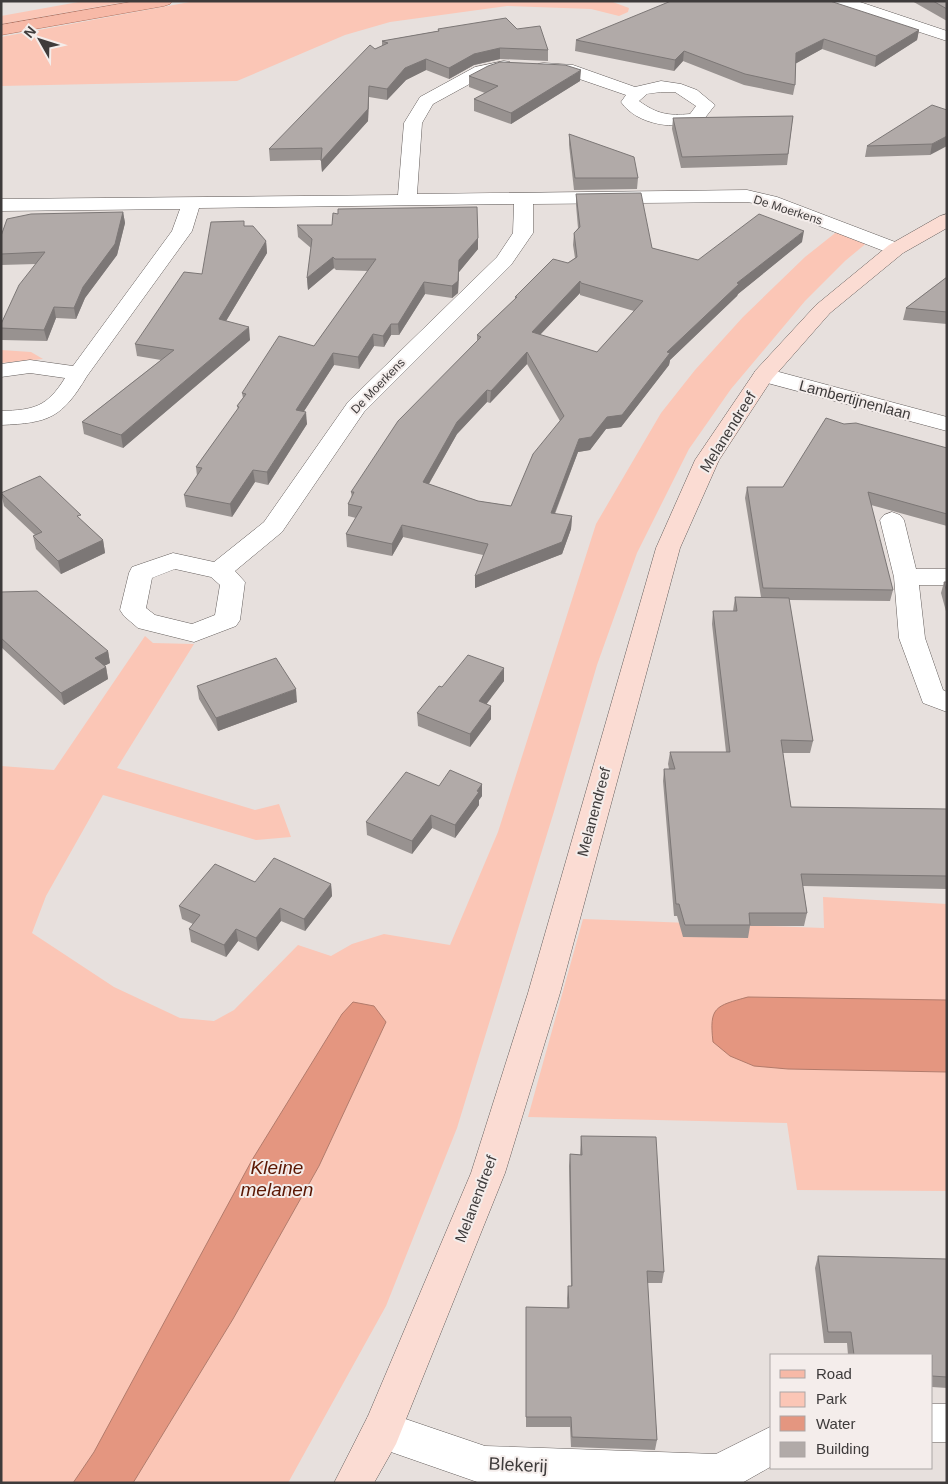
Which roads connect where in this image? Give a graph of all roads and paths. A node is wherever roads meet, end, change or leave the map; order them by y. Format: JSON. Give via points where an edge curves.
{"nodes":[{"id":1,"x":164,"y":1,"type":"edge"},
{"id":2,"x":840,"y":1,"type":"edge"},
{"id":3,"x":1,"y":30,"type":"edge"},
{"id":4,"x":947,"y":36,"type":"edge"},
{"id":5,"x":636,"y":93,"type":"dead end"},
{"id":6,"x":524,"y":199,"type":"junction"},
{"id":7,"x":407,"y":200,"type":"junction"},
{"id":8,"x":191,"y":203,"type":"junction"},
{"id":9,"x":1,"y":206,"type":"edge"},
{"id":10,"x":947,"y":220,"type":"edge"},
{"id":11,"x":896,"y":249,"type":"junction"},
{"id":12,"x":1,"y":371,"type":"edge"},
{"id":13,"x":78,"y":374,"type":"junction"},
{"id":14,"x":764,"y":375,"type":"junction"},
{"id":15,"x":1,"y":418,"type":"edge"},
{"id":16,"x":947,"y":424,"type":"edge"},
{"id":17,"x":892,"y":520,"type":"dead end"},
{"id":18,"x":219,"y":571,"type":"dead end"},
{"id":19,"x":906,"y":577,"type":"junction"},
{"id":20,"x":947,"y":578,"type":"edge"},
{"id":21,"x":947,"y":703,"type":"edge"},
{"id":22,"x":933,"y":1423,"type":"edge"},
{"id":23,"x":947,"y":1423,"type":"edge"},
{"id":24,"x":382,"y":1430,"type":"junction"},
{"id":25,"x":770,"y":1446,"type":"edge"},
{"id":26,"x":353,"y":1483,"type":"edge"}],
"edges":[{"from":1,"to":3,"type":"main road"},
{"from":2,"to":4,"type":"street"},
{"from":5,"to":7,"type":"street","via":[[567,69],[500,66],[481,71],[426,101],[413,123]]},
{"from":6,"to":7,"type":"street","name":"De Moerkens"},
{"from":6,"to":11,"type":"street","name":"De Moerkens","via":[[747,196],[770,201]]},
{"from":6,"to":18,"type":"street","name":"De Moerkens","via":[[523,233],[504,261],[356,407],[274,527]]},
{"from":7,"to":8,"type":"street","name":"De Moerkens"},
{"from":8,"to":9,"type":"street","name":"De Moerkens"},
{"from":8,"to":13,"type":"street","via":[[182,231]]},
{"from":10,"to":11,"type":"street","name":"Melanendreef"},
{"from":11,"to":14,"type":"street","name":"Melanendreef","via":[[823,309]]},
{"from":12,"to":13,"type":"street","via":[[34,366]]},
{"from":13,"to":15,"type":"street","via":[[64,397],[50,409],[30,417]]},
{"from":14,"to":16,"type":"street","name":"Lambertijnenlaan"},
{"from":14,"to":24,"type":"street","name":"Melanendreef","via":[[708,460],[668,548],[544,993],[488,1173]]},
{"from":17,"to":19,"type":"street"},
{"from":19,"to":20,"type":"street"},
{"from":19,"to":21,"type":"street","via":[[912,638],[932,696]]},
{"from":22,"to":23,"type":"street"},
{"from":24,"to":25,"type":"street","name":"Blekerij","via":[[486,1465],[719,1474]]},
{"from":24,"to":26,"type":"street","name":"Melanendreef"}]}
